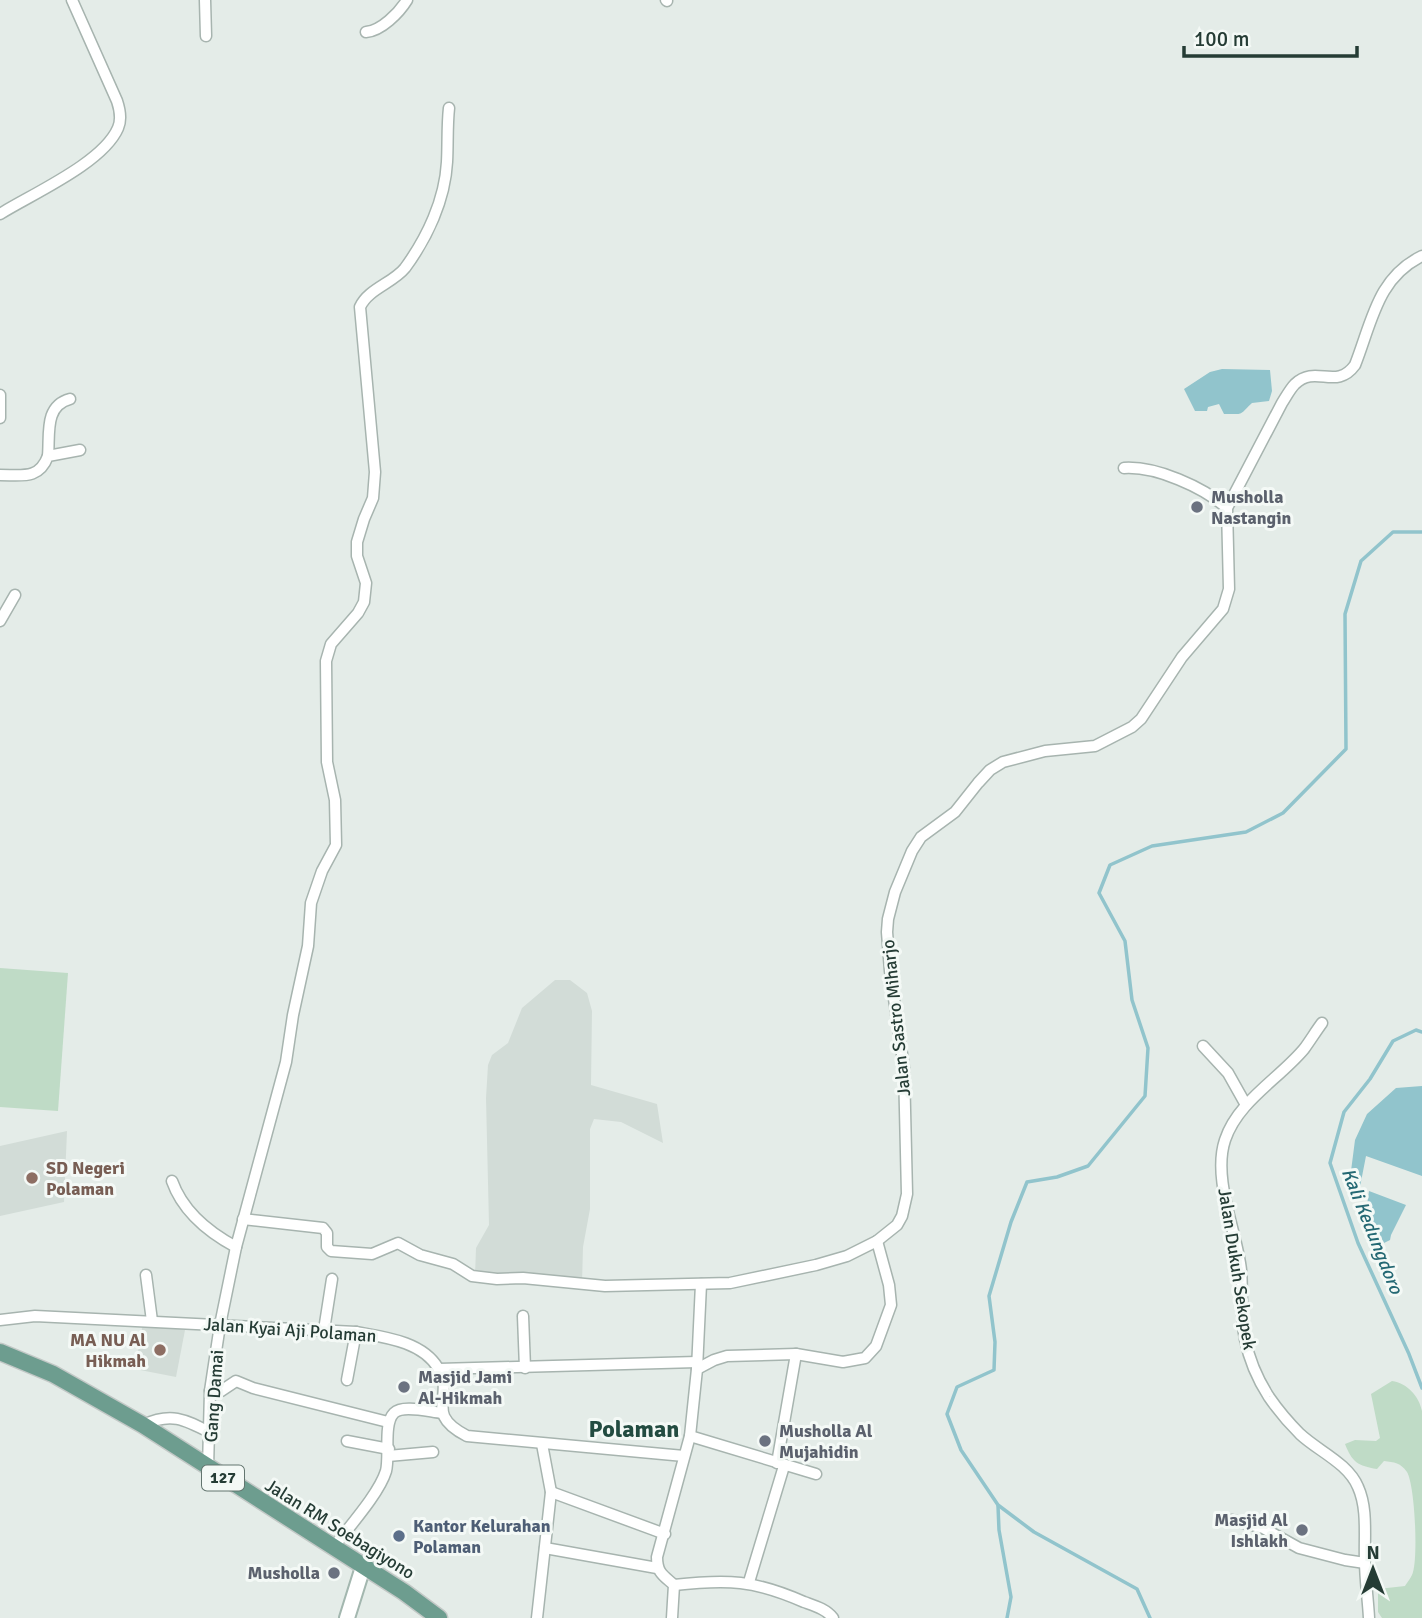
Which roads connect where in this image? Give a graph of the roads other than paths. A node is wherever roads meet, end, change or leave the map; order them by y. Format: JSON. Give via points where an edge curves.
{"nodes":[{"id":1,"x":72,"y":0,"type":"edge"},
{"id":2,"x":205,"y":0,"type":"edge"},
{"id":3,"x":407,"y":0,"type":"edge"},
{"id":4,"x":366,"y":32,"type":"dead end"},
{"id":5,"x":206,"y":36,"type":"dead end"},
{"id":6,"x":449,"y":108,"type":"dead end"},
{"id":7,"x":0,"y":214,"type":"edge"},
{"id":8,"x":1422,"y":256,"type":"edge"},
{"id":9,"x":0,"y":395,"type":"edge"},
{"id":10,"x":70,"y":399,"type":"dead end"},
{"id":11,"x":0,"y":418,"type":"edge"},
{"id":12,"x":80,"y":450,"type":"dead end"},
{"id":13,"x":48,"y":456,"type":"junction"},
{"id":14,"x":1124,"y":468,"type":"dead end"},
{"id":15,"x":0,"y":475,"type":"edge"},
{"id":16,"x":1227,"y":508,"type":"junction"},
{"id":17,"x":15,"y":595,"type":"dead end"},
{"id":18,"x":0,"y":621,"type":"edge"},
{"id":19,"x":1322,"y":1023,"type":"dead end"},
{"id":20,"x":1203,"y":1046,"type":"dead end"},
{"id":21,"x":1246,"y":1105,"type":"junction"},
{"id":22,"x":172,"y":1181,"type":"dead end"},
{"id":23,"x":243,"y":1219,"type":"junction"},
{"id":24,"x":877,"y":1241,"type":"junction"},
{"id":25,"x":236,"y":1247,"type":"junction"},
{"id":26,"x":146,"y":1275,"type":"dead end"},
{"id":27,"x":332,"y":1279,"type":"dead end"},
{"id":28,"x":701,"y":1284,"type":"junction"},
{"id":29,"x":523,"y":1317,"type":"dead end"},
{"id":30,"x":0,"y":1320,"type":"edge"},
{"id":31,"x":152,"y":1321,"type":"junction"},
{"id":32,"x":220,"y":1325,"type":"junction"},
{"id":33,"x":324,"y":1330,"type":"junction"},
{"id":34,"x":356,"y":1332,"type":"junction"},
{"id":35,"x":0,"y":1352,"type":"edge"},
{"id":36,"x":796,"y":1354,"type":"junction"},
{"id":37,"x":697,"y":1365,"type":"junction"},
{"id":38,"x":525,"y":1368,"type":"junction"},
{"id":39,"x":439,"y":1369,"type":"junction"},
{"id":40,"x":347,"y":1380,"type":"dead end"},
{"id":41,"x":210,"y":1391,"type":"junction"},
{"id":42,"x":442,"y":1413,"type":"junction"},
{"id":43,"x":388,"y":1422,"type":"junction"},
{"id":44,"x":143,"y":1425,"type":"junction"},
{"id":45,"x":211,"y":1433,"type":"junction"},
{"id":46,"x":690,"y":1436,"type":"junction"},
{"id":47,"x":347,"y":1441,"type":"dead end"},
{"id":48,"x":542,"y":1444,"type":"junction"},
{"id":49,"x":388,"y":1452,"type":"junction"},
{"id":50,"x":433,"y":1452,"type":"dead end"},
{"id":51,"x":684,"y":1456,"type":"junction"},
{"id":52,"x":780,"y":1464,"type":"junction"},
{"id":53,"x":208,"y":1468,"type":"junction"},
{"id":54,"x":816,"y":1474,"type":"dead end"},
{"id":55,"x":551,"y":1492,"type":"junction"},
{"id":56,"x":1232,"y":1520,"type":"dead end"},
{"id":57,"x":665,"y":1534,"type":"junction"},
{"id":58,"x":333,"y":1548,"type":"junction"},
{"id":59,"x":545,"y":1548,"type":"junction"},
{"id":60,"x":1365,"y":1563,"type":"junction"},
{"id":61,"x":363,"y":1567,"type":"junction"},
{"id":62,"x":657,"y":1568,"type":"junction"},
{"id":63,"x":749,"y":1582,"type":"junction"},
{"id":64,"x":674,"y":1585,"type":"junction"},
{"id":65,"x":347,"y":1618,"type":"edge"},
{"id":66,"x":439,"y":1618,"type":"edge"},
{"id":67,"x":537,"y":1618,"type":"edge"},
{"id":68,"x":672,"y":1618,"type":"edge"},
{"id":69,"x":833,"y":1618,"type":"edge"},
{"id":70,"x":1369,"y":1618,"type":"edge"}],
"edges":[{"from":1,"to":7,"type":"street","via":[[121,119],[95,155]]},
{"from":2,"to":5,"type":"street"},
{"from":3,"to":4,"type":"street","via":[[387,22]]},
{"from":6,"to":23,"type":"street","name":"Gang Damai","via":[[447,164],[436,212],[403,270],[360,307],[375,472],[373,498],[357,542],[366,596],[358,613],[331,644],[326,661],[327,762],[335,800],[336,845],[310,903],[308,946],[286,1062]]},
{"from":8,"to":16,"type":"street","via":[[1388,282],[1350,372],[1338,378],[1310,376],[1291,389]]},
{"from":9,"to":11,"type":"street"},
{"from":10,"to":13,"type":"street","via":[[52,410]]},
{"from":12,"to":13,"type":"street"},
{"from":13,"to":15,"type":"street","via":[[37,472]]},
{"from":14,"to":16,"type":"street","via":[[1167,475]]},
{"from":16,"to":24,"type":"street","name":"Jalan Sastro Miharjo","via":[[1227,600],[1141,719],[1095,747],[1045,751],[1003,762],[990,770],[955,812],[921,837],[912,851],[895,891],[887,932],[904,1068],[906,1194],[897,1225]]},
{"from":17,"to":18,"type":"street"},
{"from":19,"to":21,"type":"street","name":"Jalan Dukuh Sekopek","via":[[1303,1049]]},
{"from":20,"to":21,"type":"street","via":[[1228,1073]]},
{"from":21,"to":60,"type":"street","name":"Jalan Dukuh Sekopek","via":[[1225,1139],[1222,1153],[1241,1270],[1245,1341],[1263,1385],[1289,1422],[1354,1479],[1360,1490]]},
{"from":22,"to":25,"type":"street","via":[[179,1198],[203,1226]]},
{"from":23,"to":25,"type":"street","name":"Gang Damai"},
{"from":23,"to":28,"type":"street","name":"Jalan Sastro Miharjo","via":[[323,1228],[331,1251],[372,1254],[398,1243],[472,1276],[582,1285]]},
{"from":24,"to":28,"type":"street","name":"Jalan Sastro Miharjo","via":[[817,1265],[730,1283]]},
{"from":24,"to":36,"type":"street","via":[[891,1305],[874,1350],[865,1358],[843,1362]]},
{"from":25,"to":32,"type":"street","name":"Gang Damai"},
{"from":26,"to":31,"type":"street"},
{"from":27,"to":33,"type":"street"},
{"from":28,"to":37,"type":"street"},
{"from":29,"to":38,"type":"street"},
{"from":30,"to":31,"type":"street","name":"Jalan Kyai Aji Polaman","via":[[36,1316]]},
{"from":31,"to":32,"type":"street","name":"Jalan Kyai Aji Polaman"},
{"from":32,"to":33,"type":"street","name":"Jalan Kyai Aji Polaman"},
{"from":32,"to":41,"type":"street","name":"Gang Damai"},
{"from":33,"to":34,"type":"street","name":"Jalan Kyai Aji Polaman"},
{"from":34,"to":39,"type":"street","name":"Jalan Kyai Aji Polaman","via":[[411,1346]]},
{"from":34,"to":40,"type":"street"},
{"from":35,"to":44,"type":"main road","name":"Jalan RM Soebagiyono","number":"127","via":[[53,1374]]},
{"from":36,"to":37,"type":"street","via":[[727,1356]]},
{"from":36,"to":52,"type":"street"},
{"from":37,"to":38,"type":"street","via":[[601,1363]]},
{"from":37,"to":46,"type":"street"},
{"from":38,"to":39,"type":"street"},
{"from":39,"to":42,"type":"street"},
{"from":41,"to":43,"type":"street","via":[[221,1391],[236,1381]]},
{"from":41,"to":45,"type":"street","name":"Gang Damai"},
{"from":42,"to":43,"type":"street","via":[[402,1409]]},
{"from":42,"to":48,"type":"street","via":[[450,1426],[467,1436]]},
{"from":43,"to":49,"type":"street"},
{"from":44,"to":45,"type":"street","via":[[160,1418],[180,1418]]},
{"from":44,"to":53,"type":"main road","name":"Jalan RM Soebagiyono","number":"127"},
{"from":45,"to":53,"type":"street","name":"Gang Damai"},
{"from":46,"to":51,"type":"street"},
{"from":46,"to":52,"type":"street"},
{"from":47,"to":49,"type":"street"},
{"from":48,"to":51,"type":"street"},
{"from":48,"to":55,"type":"street"},
{"from":49,"to":50,"type":"street"},
{"from":49,"to":58,"type":"street","via":[[382,1480]]},
{"from":51,"to":57,"type":"street"},
{"from":52,"to":54,"type":"street"},
{"from":52,"to":63,"type":"street"},
{"from":53,"to":58,"type":"main road","name":"Jalan RM Soebagiyono","number":"127"},
{"from":55,"to":57,"type":"street"},
{"from":55,"to":59,"type":"street"},
{"from":56,"to":60,"type":"street","via":[[1263,1528],[1299,1548]]},
{"from":57,"to":62,"type":"street"},
{"from":58,"to":61,"type":"main road","name":"Jalan RM Soebagiyono","number":"127"},
{"from":59,"to":62,"type":"street"},
{"from":59,"to":67,"type":"street"},
{"from":60,"to":70,"type":"street","name":"Jalan Dukuh Sekopek"},
{"from":61,"to":65,"type":"street"},
{"from":61,"to":66,"type":"main road","name":"Jalan RM Soebagiyono","number":"127"},
{"from":62,"to":64,"type":"street"},
{"from":63,"to":64,"type":"street"},
{"from":63,"to":69,"type":"street","via":[[791,1596]]},
{"from":64,"to":68,"type":"street"}]}
